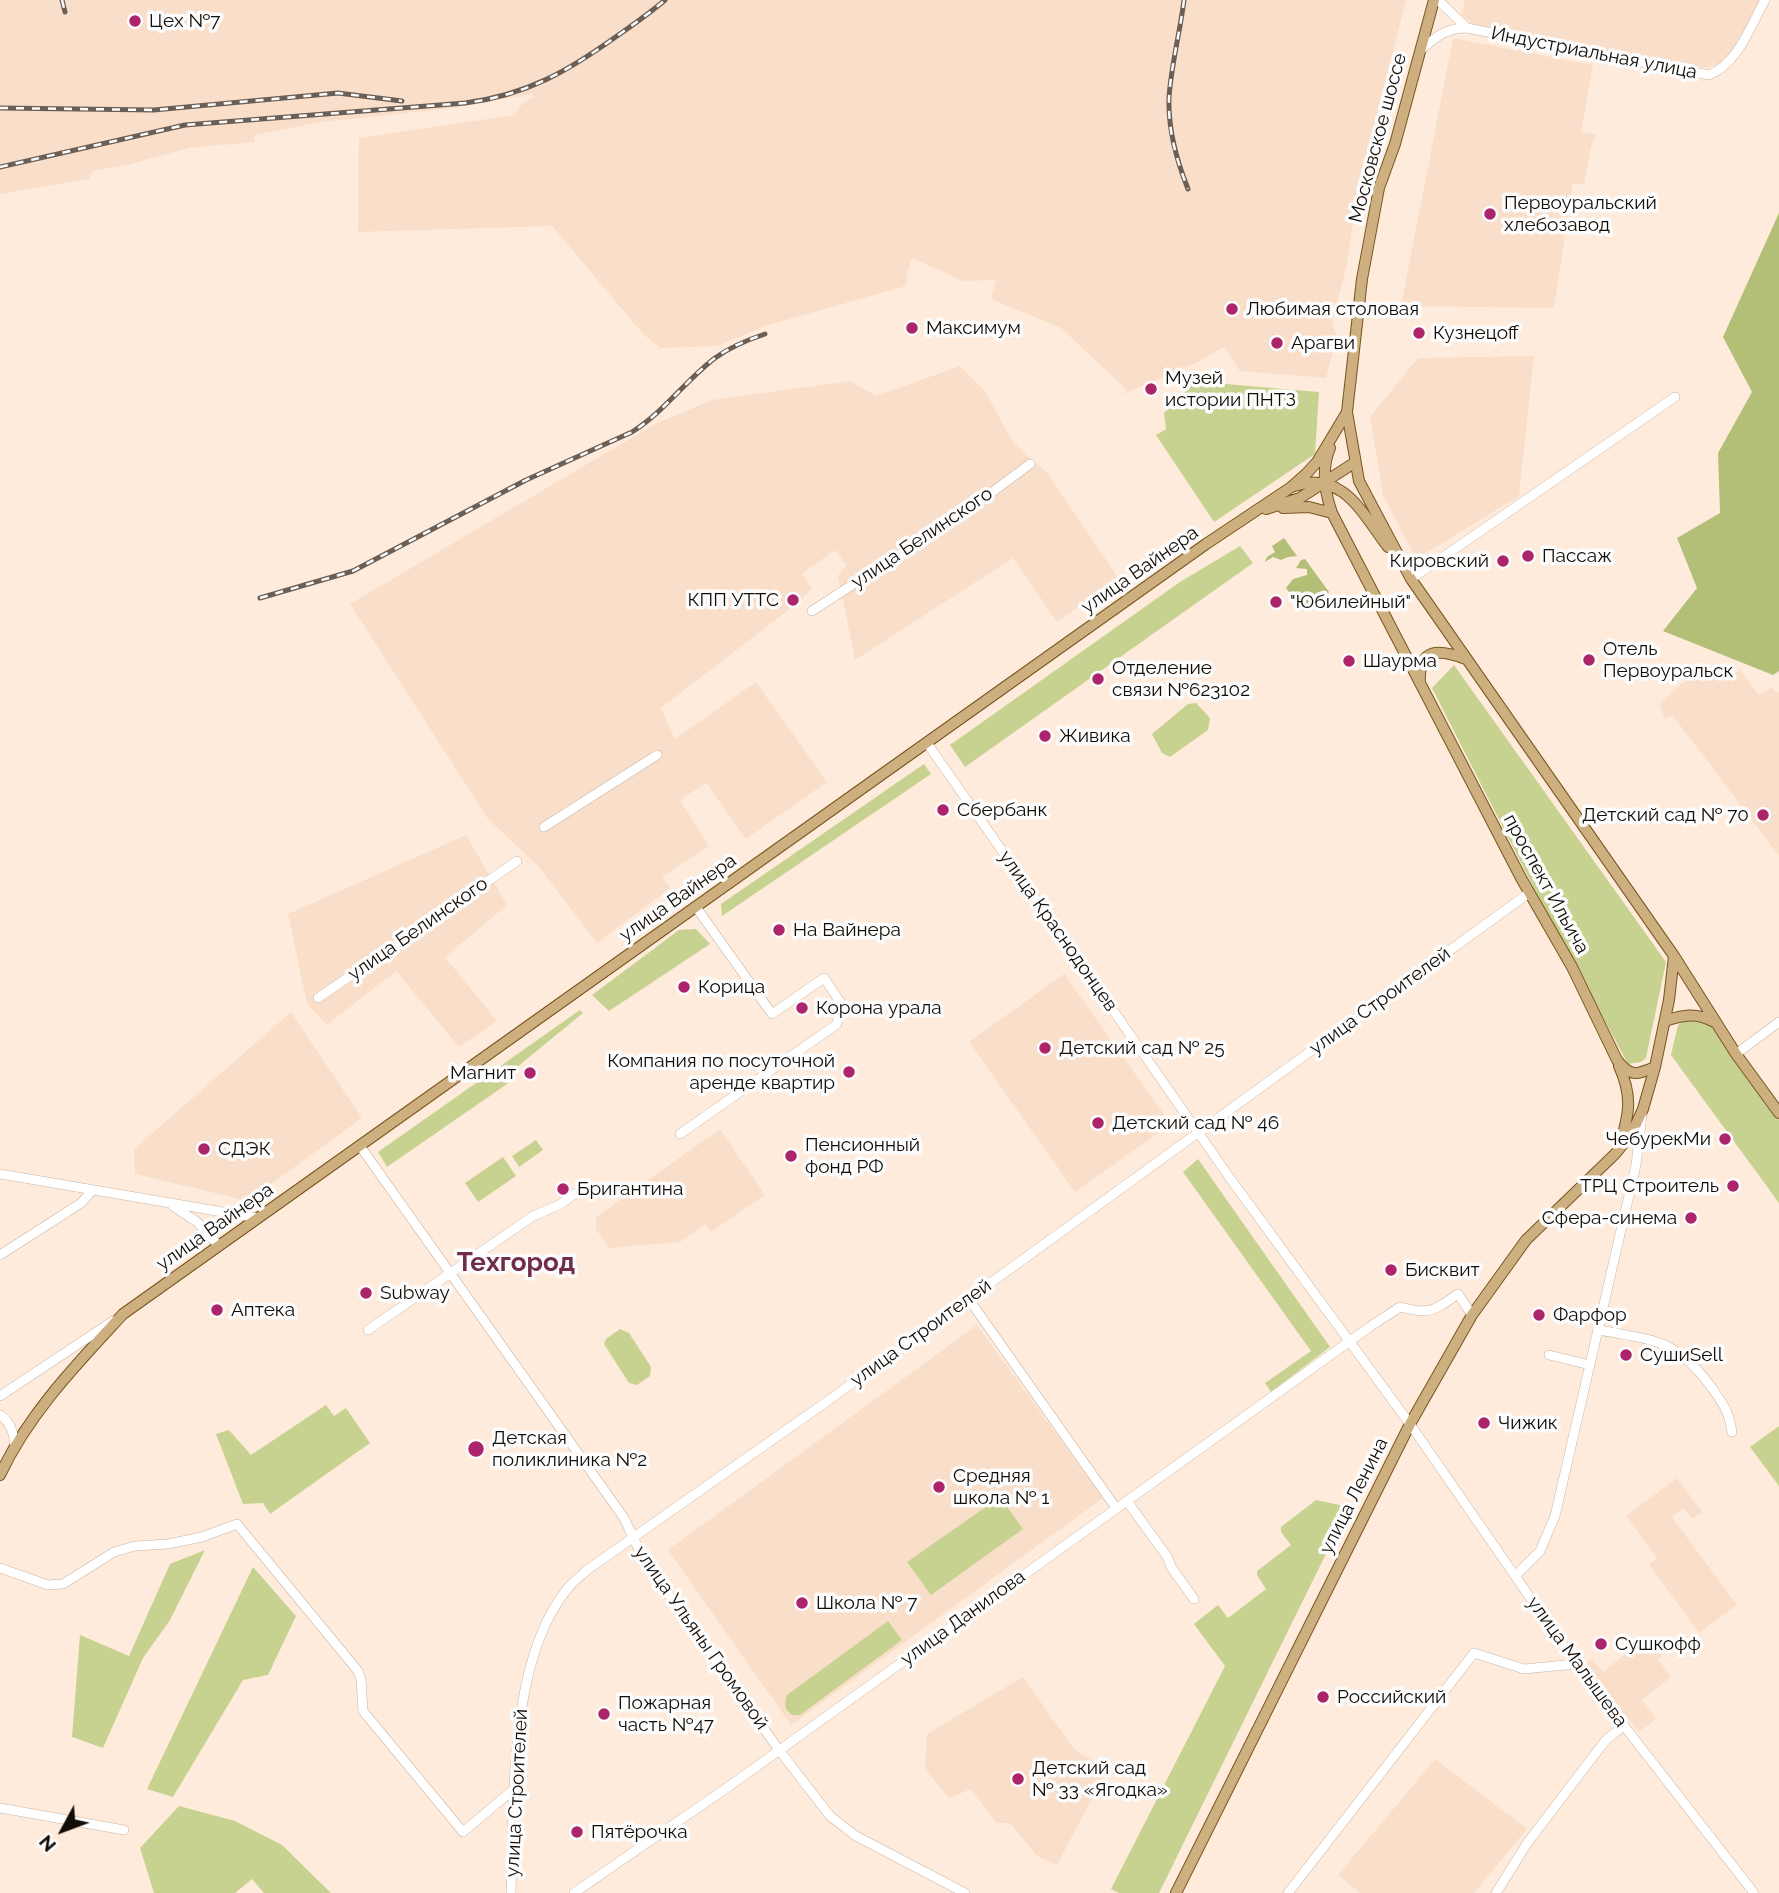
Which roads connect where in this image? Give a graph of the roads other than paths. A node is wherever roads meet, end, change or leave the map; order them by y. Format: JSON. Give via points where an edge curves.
{"nodes":[{"id":1,"x":1436,"y":0,"type":"edge"},
{"id":2,"x":1765,"y":0,"type":"edge"},
{"id":3,"x":1467,"y":28,"type":"junction"},
{"id":4,"x":1421,"y":50,"type":"junction"},
{"id":5,"x":1675,"y":397,"type":"dead end"},
{"id":6,"x":1347,"y":412,"type":"junction"},
{"id":7,"x":1354,"y":463,"type":"junction"},
{"id":8,"x":1030,"y":464,"type":"dead end"},
{"id":9,"x":1325,"y":482,"type":"junction"},
{"id":10,"x":1290,"y":488,"type":"junction"},
{"id":11,"x":1268,"y":508,"type":"junction"},
{"id":12,"x":1253,"y":513,"type":"junction"},
{"id":13,"x":1332,"y":513,"type":"junction"},
{"id":14,"x":1404,"y":568,"type":"junction"},
{"id":15,"x":1411,"y":579,"type":"junction"},
{"id":16,"x":812,"y":611,"type":"dead end"},
{"id":17,"x":1466,"y":659,"type":"junction"},
{"id":18,"x":1420,"y":685,"type":"junction"},
{"id":19,"x":927,"y":743,"type":"junction"},
{"id":20,"x":657,"y":755,"type":"dead end"},
{"id":21,"x":544,"y":827,"type":"dead end"},
{"id":22,"x":517,"y":861,"type":"dead end"},
{"id":23,"x":1529,"y":893,"type":"junction"},
{"id":24,"x":695,"y":907,"type":"junction"},
{"id":25,"x":1674,"y":956,"type":"junction"},
{"id":26,"x":318,"y":998,"type":"dead end"},
{"id":27,"x":1665,"y":1021,"type":"junction"},
{"id":28,"x":1779,"y":1022,"type":"edge"},
{"id":29,"x":1716,"y":1023,"type":"junction"},
{"id":30,"x":1736,"y":1054,"type":"junction"},
{"id":31,"x":1617,"y":1060,"type":"junction"},
{"id":32,"x":1655,"y":1067,"type":"junction"},
{"id":33,"x":1643,"y":1109,"type":"junction"},
{"id":34,"x":1779,"y":1113,"type":"edge"},
{"id":35,"x":1198,"y":1131,"type":"junction"},
{"id":36,"x":681,"y":1134,"type":"dead end"},
{"id":37,"x":360,"y":1146,"type":"junction"},
{"id":38,"x":1618,"y":1151,"type":"junction"},
{"id":39,"x":0,"y":1174,"type":"edge"},
{"id":40,"x":93,"y":1190,"type":"junction"},
{"id":41,"x":576,"y":1193,"type":"dead end"},
{"id":42,"x":169,"y":1203,"type":"junction"},
{"id":43,"x":258,"y":1219,"type":"junction"},
{"id":44,"x":219,"y":1246,"type":"junction"},
{"id":45,"x":0,"y":1255,"type":"edge"},
{"id":46,"x":451,"y":1274,"type":"junction"},
{"id":47,"x":968,"y":1298,"type":"junction"},
{"id":48,"x":123,"y":1314,"type":"junction"},
{"id":49,"x":1472,"y":1315,"type":"junction"},
{"id":50,"x":368,"y":1330,"type":"dead end"},
{"id":51,"x":1599,"y":1330,"type":"junction"},
{"id":52,"x":1349,"y":1341,"type":"junction"},
{"id":53,"x":1549,"y":1355,"type":"dead end"},
{"id":54,"x":1590,"y":1365,"type":"junction"},
{"id":55,"x":0,"y":1396,"type":"edge"},
{"id":56,"x":0,"y":1415,"type":"edge"},
{"id":57,"x":1410,"y":1424,"type":"junction"},
{"id":58,"x":1732,"y":1432,"type":"dead end"},
{"id":59,"x":15,"y":1445,"type":"junction"},
{"id":60,"x":0,"y":1475,"type":"edge"},
{"id":61,"x":1127,"y":1501,"type":"junction"},
{"id":62,"x":1116,"y":1508,"type":"junction"},
{"id":63,"x":633,"y":1537,"type":"junction"},
{"id":64,"x":0,"y":1568,"type":"edge"},
{"id":65,"x":1515,"y":1576,"type":"junction"},
{"id":66,"x":1194,"y":1599,"type":"dead end"},
{"id":67,"x":1576,"y":1664,"type":"junction"},
{"id":68,"x":1624,"y":1725,"type":"junction"},
{"id":69,"x":779,"y":1750,"type":"junction"},
{"id":70,"x":514,"y":1789,"type":"junction"},
{"id":71,"x":0,"y":1808,"type":"edge"},
{"id":72,"x":124,"y":1830,"type":"dead end"},
{"id":73,"x":511,"y":1893,"type":"edge"},
{"id":74,"x":574,"y":1893,"type":"edge"},
{"id":75,"x":965,"y":1893,"type":"edge"},
{"id":76,"x":1176,"y":1893,"type":"edge"},
{"id":77,"x":1288,"y":1893,"type":"edge"},
{"id":78,"x":1496,"y":1893,"type":"edge"},
{"id":79,"x":1754,"y":1893,"type":"edge"}],
"edges":[{"from":1,"to":3,"type":"street"},
{"from":1,"to":4,"type":"main road","name":"Московское шоссе"},
{"from":2,"to":3,"type":"street","name":"Индустриальная улица","via":[[1731,60],[1709,75]]},
{"from":3,"to":4,"type":"street","via":[[1437,35]]},
{"from":4,"to":6,"type":"main road","name":"Московское шоссе","via":[[1379,188],[1362,279]]},
{"from":5,"to":15,"type":"street"},
{"from":6,"to":7,"type":"main road"},
{"from":6,"to":9,"type":"main road","name":"проспект Ильича","via":[[1328,453]]},
{"from":6,"to":10,"type":"main road","name":"улица Вайнера","via":[[1317,462]]},
{"from":7,"to":9,"type":"main road","name":"улица Вайнера"},
{"from":7,"to":14,"type":"main road"},
{"from":8,"to":16,"type":"street","name":"улица Белинского"},
{"from":9,"to":10,"type":"main road"},
{"from":9,"to":11,"type":"main road","name":"улица Вайнера","via":[[1300,498]]},
{"from":9,"to":13,"type":"main road","name":"проспект Ильича"},
{"from":9,"to":14,"type":"main road","via":[[1347,494]]},
{"from":10,"to":12,"type":"main road","name":"улица Вайнера"},
{"from":11,"to":12,"type":"main road","name":"улица Вайнера"},
{"from":11,"to":13,"type":"main road","via":[[1309,507]]},
{"from":12,"to":19,"type":"main road","name":"улица Вайнера"},
{"from":13,"to":18,"type":"main road","name":"проспект Ильича"},
{"from":14,"to":15,"type":"main road"},
{"from":15,"to":17,"type":"main road"},
{"from":17,"to":18,"type":"main road","via":[[1446,651],[1432,652],[1419,673]]},
{"from":17,"to":25,"type":"main road"},
{"from":18,"to":23,"type":"main road","name":"проспект Ильича"},
{"from":19,"to":24,"type":"main road","name":"улица Вайнера"},
{"from":19,"to":35,"type":"street","name":"улица Краснодонцев"},
{"from":20,"to":21,"type":"street"},
{"from":22,"to":26,"type":"street","name":"улица Белинского"},
{"from":23,"to":31,"type":"main road","name":"проспект Ильича","via":[[1572,967]]},
{"from":23,"to":35,"type":"street","name":"улица Строителей"},
{"from":24,"to":36,"type":"street","via":[[772,1014],[824,978],[841,1003],[837,1024]]},
{"from":24,"to":37,"type":"main road","name":"улица Вайнера"},
{"from":25,"to":27,"type":"main road","name":"улица Ленина"},
{"from":25,"to":29,"type":"main road"},
{"from":27,"to":29,"type":"main road","via":[[1685,1014]]},
{"from":27,"to":32,"type":"main road","name":"улица Ленина"},
{"from":28,"to":30,"type":"street"},
{"from":29,"to":30,"type":"main road"},
{"from":30,"to":34,"type":"main road"},
{"from":31,"to":32,"type":"main road","via":[[1631,1073]]},
{"from":31,"to":38,"type":"main road","via":[[1629,1097]]},
{"from":32,"to":33,"type":"main road","name":"улица Ленина"},
{"from":33,"to":38,"type":"main road","name":"улица Ленина"},
{"from":33,"to":51,"type":"street","name":"улица Ленина","via":[[1636,1165]]},
{"from":35,"to":47,"type":"street","name":"улица Строителей"},
{"from":35,"to":52,"type":"street","name":"улица Краснодонцев"},
{"from":37,"to":43,"type":"main road","name":"улица Вайнера"},
{"from":37,"to":46,"type":"street","name":"улица Ульяны Громовой"},
{"from":38,"to":49,"type":"main road","name":"улица Ленина","via":[[1526,1240]]},
{"from":39,"to":40,"type":"street"},
{"from":40,"to":42,"type":"street"},
{"from":40,"to":45,"type":"street"},
{"from":41,"to":46,"type":"street","via":[[533,1216]]},
{"from":42,"to":43,"type":"street"},
{"from":42,"to":44,"type":"street","via":[[197,1222]]},
{"from":43,"to":44,"type":"main road","name":"улица Вайнера"},
{"from":44,"to":48,"type":"main road","name":"улица Вайнера"},
{"from":46,"to":50,"type":"street"},
{"from":46,"to":63,"type":"street","name":"улица Ульяны Громовой"},
{"from":47,"to":62,"type":"street"},
{"from":47,"to":63,"type":"street","name":"улица Строителей"},
{"from":48,"to":55,"type":"street","name":"улица Вайнера"},
{"from":48,"to":59,"type":"main road","name":"улица Вайнера","via":[[45,1400]]},
{"from":49,"to":52,"type":"street","name":"улица Данилова","via":[[1458,1294],[1422,1313],[1400,1307]]},
{"from":49,"to":57,"type":"main road","name":"улица Ленина"},
{"from":51,"to":54,"type":"street","name":"улица Ленина"},
{"from":51,"to":58,"type":"street","via":[[1660,1342],[1687,1358],[1729,1412]]},
{"from":52,"to":57,"type":"street","name":"улица Краснодонцев"},
{"from":52,"to":61,"type":"street","name":"улица Данилова"},
{"from":53,"to":54,"type":"street"},
{"from":54,"to":65,"type":"street","name":"улица Ленина","via":[[1555,1516],[1540,1551]]},
{"from":56,"to":59,"type":"street","via":[[8,1420]]},
{"from":57,"to":65,"type":"street","name":"улица Малышева"},
{"from":57,"to":76,"type":"main road","name":"улица Ленина"},
{"from":59,"to":60,"type":"main road","name":"улица Вайнера"},
{"from":61,"to":62,"type":"street","name":"улица Данилова"},
{"from":61,"to":66,"type":"street"},
{"from":62,"to":69,"type":"street","name":"улица Данилова"},
{"from":63,"to":69,"type":"street","name":"улица Ульяны Громовой","via":[[644,1560]]},
{"from":63,"to":70,"type":"street","name":"улица Строителей","via":[[567,1589],[543,1633],[519,1717]]},
{"from":64,"to":70,"type":"street","via":[[48,1584],[63,1584],[114,1552],[202,1537],[237,1524],[358,1671],[363,1711],[463,1832]]},
{"from":65,"to":67,"type":"street","name":"улица Малышева"},
{"from":67,"to":68,"type":"street","name":"улица Малышева"},
{"from":67,"to":77,"type":"street","via":[[1524,1669],[1474,1653]]},
{"from":68,"to":78,"type":"street","via":[[1605,1741],[1528,1842]]},
{"from":68,"to":79,"type":"street","name":"улица Малышева"},
{"from":69,"to":74,"type":"street","name":"улица Данилова"},
{"from":69,"to":75,"type":"street","name":"улица Ульяны Громовой","via":[[843,1829]]},
{"from":70,"to":73,"type":"street","name":"улица Строителей"},
{"from":71,"to":72,"type":"street"}]}
